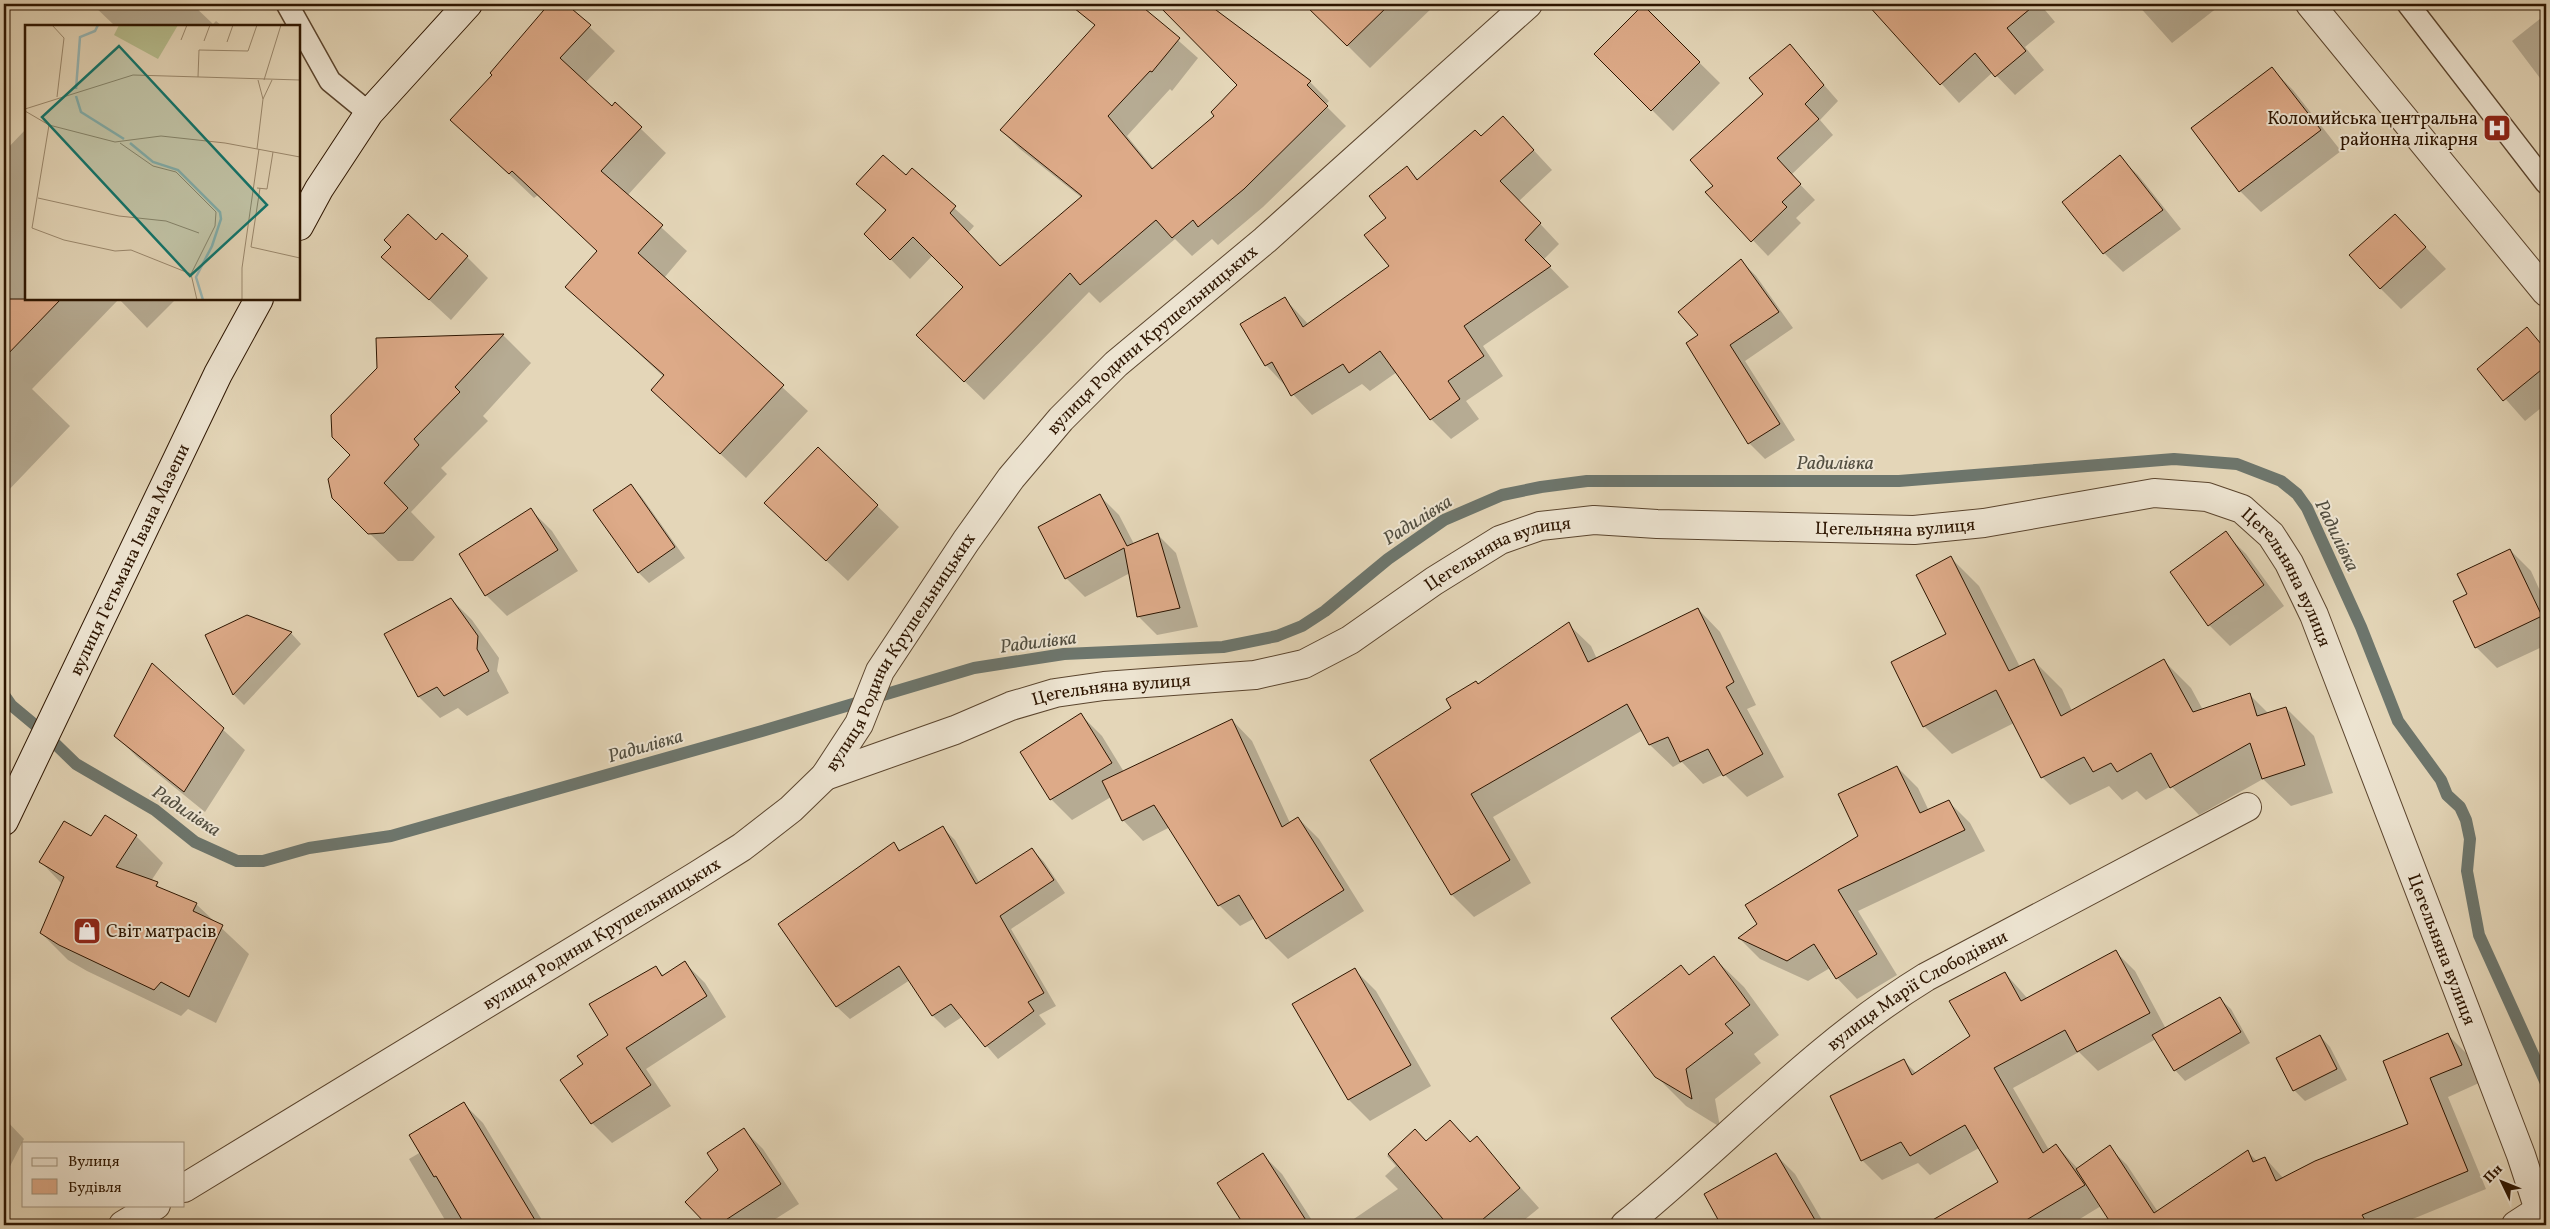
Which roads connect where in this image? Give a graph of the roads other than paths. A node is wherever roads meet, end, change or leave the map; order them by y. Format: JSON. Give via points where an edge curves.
{"nodes":[{"id":1,"x":287,"y":4,"type":"edge"},
{"id":2,"x":468,"y":4,"type":"edge"},
{"id":3,"x":1528,"y":4,"type":"edge"},
{"id":4,"x":2310,"y":4,"type":"edge"},
{"id":5,"x":2408,"y":4,"type":"edge"},
{"id":6,"x":299,"y":25,"type":"edge"},
{"id":7,"x":300,"y":27,"type":"edge"},
{"id":8,"x":369,"y":113,"type":"junction"},
{"id":9,"x":2546,"y":183,"type":"edge"},
{"id":10,"x":300,"y":224,"type":"edge"},
{"id":11,"x":2546,"y":292,"type":"edge"},
{"id":12,"x":258,"y":300,"type":"edge"},
{"id":13,"x":825,"y":776,"type":"junction"},
{"id":14,"x":2247,"y":807,"type":"dead end"},
{"id":15,"x":4,"y":821,"type":"edge"},
{"id":16,"x":185,"y":1187,"type":"edge"},
{"id":17,"x":154,"y":1206,"type":"edge"},
{"id":18,"x":2543,"y":1212,"type":"edge"},
{"id":19,"x":123,"y":1225,"type":"edge"},
{"id":20,"x":1625,"y":1225,"type":"edge"},
{"id":21,"x":2516,"y":1225,"type":"edge"}],
"edges":[{"from":1,"to":6,"type":"lane"},
{"from":2,"to":8,"type":"street"},
{"from":3,"to":13,"type":"street","name":"вулиця Родини Крушельницьких","via":[[1265,240],[1116,364],[1061,419],[1011,478],[880,671],[859,724]]},
{"from":4,"to":11,"type":"street"},
{"from":5,"to":9,"type":"lane"},
{"from":7,"to":8,"type":"lane","via":[[330,81]]},
{"from":8,"to":10,"type":"street"},
{"from":12,"to":15,"type":"street","name":"вулиця Гетьмана Івана Мазепи","via":[[214,382]]},
{"from":13,"to":16,"type":"street","name":"вулиця Родини Крушельницьких","via":[[791,809],[742,847]]},
{"from":13,"to":18,"type":"street","name":"Цегельняна вулиця","via":[[1054,693],[1104,686],[1255,675],[1304,664],[1350,640],[1500,540],[1540,526],[1594,520],[1914,530],[1984,523],[2154,493],[2208,497],[2242,508],[2271,535],[2306,598]]},
{"from":14,"to":20,"type":"street","name":"вулиця Марії Слободівни","via":[[1926,977],[1882,1004],[1821,1052]]},
{"from":17,"to":19,"type":"street"},
{"from":18,"to":21,"type":"street"}]}
